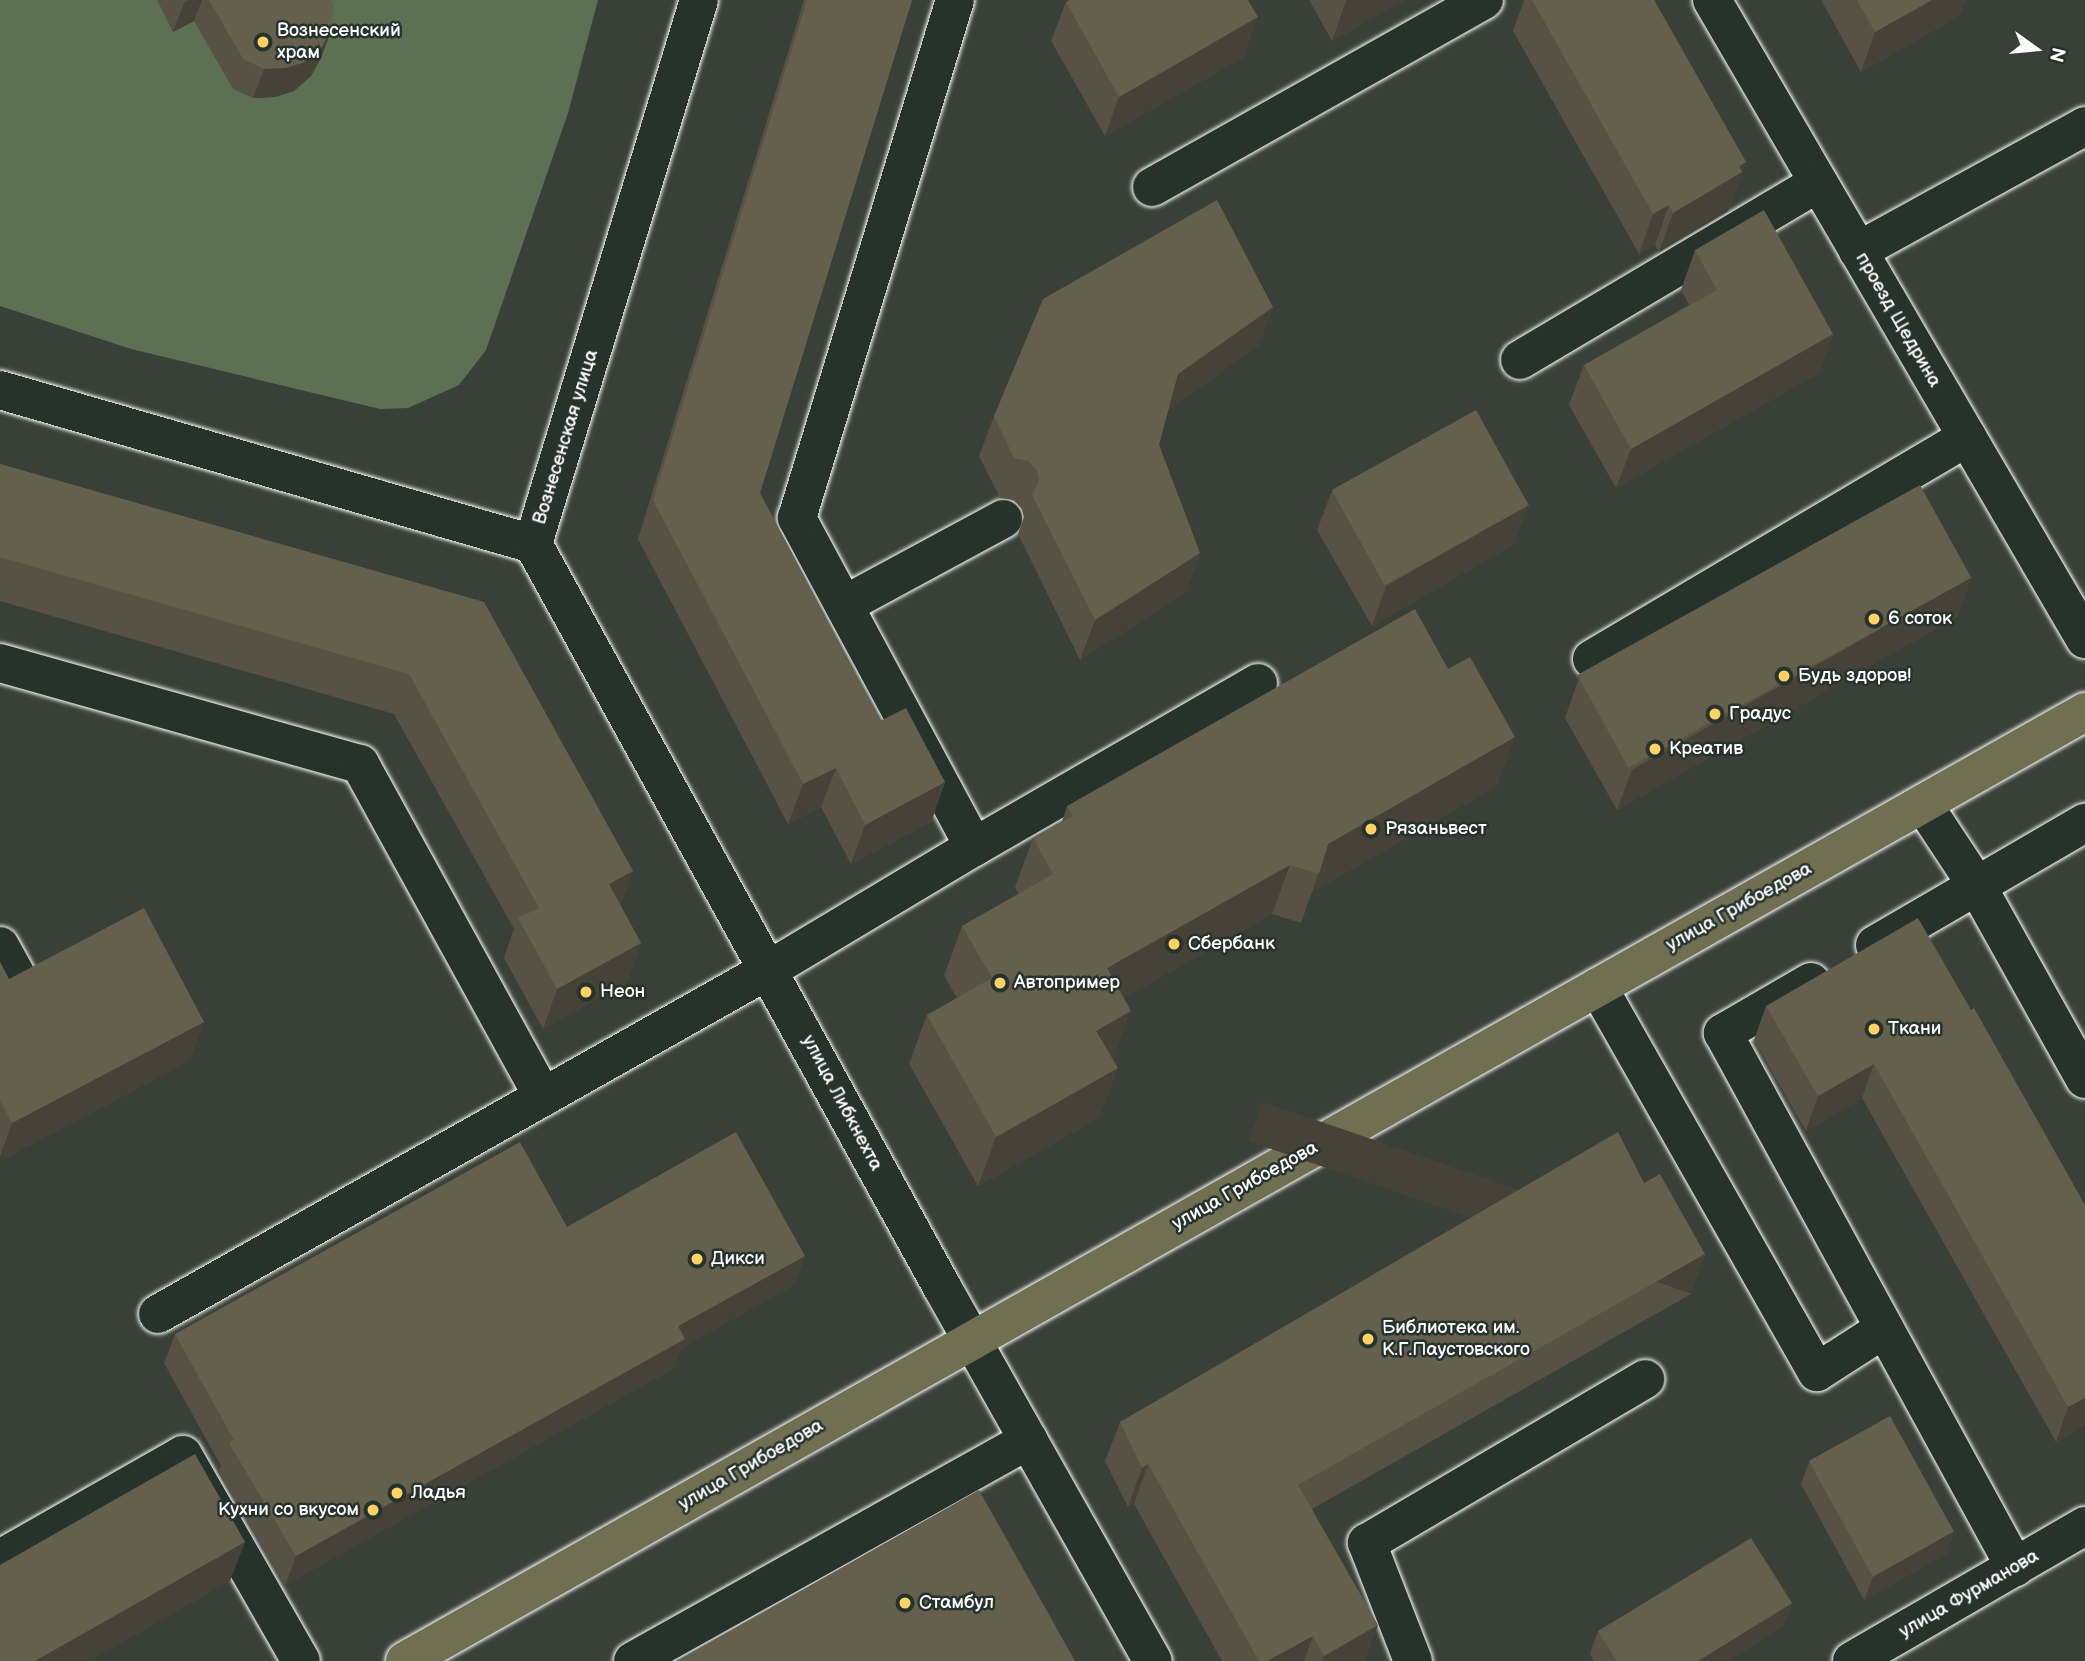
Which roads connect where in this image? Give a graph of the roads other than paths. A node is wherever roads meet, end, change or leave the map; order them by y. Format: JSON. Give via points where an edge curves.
{"nodes":[{"id":1,"x":699,"y":0,"type":"edge"},
{"id":2,"x":955,"y":0,"type":"edge"},
{"id":3,"x":1484,"y":0,"type":"edge"},
{"id":4,"x":1712,"y":0,"type":"edge"},
{"id":5,"x":2085,"y":126,"type":"edge"},
{"id":6,"x":1818,"y":183,"type":"junction"},
{"id":7,"x":1152,"y":187,"type":"dead end"},
{"id":8,"x":1858,"y":251,"type":"junction"},
{"id":9,"x":1520,"y":360,"type":"dead end"},
{"id":10,"x":0,"y":390,"type":"edge"},
{"id":11,"x":1967,"y":437,"type":"junction"},
{"id":12,"x":1003,"y":519,"type":"dead end"},
{"id":13,"x":533,"y":544,"type":"junction"},
{"id":14,"x":844,"y":605,"type":"junction"},
{"id":15,"x":2085,"y":639,"type":"edge"},
{"id":16,"x":1592,"y":659,"type":"dead end"},
{"id":17,"x":0,"y":663,"type":"edge"},
{"id":18,"x":1258,"y":683,"type":"dead end"},
{"id":19,"x":2085,"y":712,"type":"edge"},
{"id":20,"x":1923,"y":804,"type":"junction"},
{"id":21,"x":2085,"y":823,"type":"edge"},
{"id":22,"x":974,"y":847,"type":"junction"},
{"id":23,"x":1977,"y":886,"type":"junction"},
{"id":24,"x":769,"y":969,"type":"junction"},
{"id":25,"x":1598,"y":987,"type":"junction"},
{"id":26,"x":2085,"y":1079,"type":"edge"},
{"id":27,"x":543,"y":1097,"type":"junction"},
{"id":28,"x":158,"y":1314,"type":"dead end"},
{"id":29,"x":1884,"y":1329,"type":"junction"},
{"id":30,"x":972,"y":1340,"type":"junction"},
{"id":31,"x":1645,"y":1379,"type":"dead end"},
{"id":32,"x":1029,"y":1440,"type":"junction"},
{"id":33,"x":2085,"y":1526,"type":"edge"},
{"id":34,"x":0,"y":1559,"type":"edge"},
{"id":35,"x":2015,"y":1567,"type":"junction"},
{"id":36,"x":301,"y":1661,"type":"edge"},
{"id":37,"x":405,"y":1661,"type":"edge"},
{"id":38,"x":633,"y":1661,"type":"edge"},
{"id":39,"x":1153,"y":1661,"type":"edge"},
{"id":40,"x":1413,"y":1661,"type":"edge"},
{"id":41,"x":1852,"y":1661,"type":"edge"}],
"edges":[{"from":1,"to":13,"type":"street","name":"Вознесенская улица"},
{"from":2,"to":14,"type":"street","via":[[797,518]]},
{"from":3,"to":7,"type":"street"},
{"from":4,"to":6,"type":"street","name":"проезд Щедрина"},
{"from":5,"to":8,"type":"street"},
{"from":6,"to":8,"type":"street","name":"проезд Щедрина"},
{"from":6,"to":9,"type":"street"},
{"from":8,"to":11,"type":"street","name":"проезд Щедрина"},
{"from":10,"to":13,"type":"street","name":"Вознесенская улица"},
{"from":11,"to":15,"type":"street","name":"проезд Щедрина"},
{"from":11,"to":16,"type":"street"},
{"from":12,"to":14,"type":"street"},
{"from":13,"to":24,"type":"street","name":"улица Либкнехта"},
{"from":14,"to":22,"type":"street"},
{"from":17,"to":27,"type":"street","via":[[360,764]]},
{"from":18,"to":22,"type":"street"},
{"from":19,"to":20,"type":"main road","name":"улица Грибоедова"},
{"from":20,"to":23,"type":"street"},
{"from":20,"to":25,"type":"main road","name":"улица Грибоедова"},
{"from":21,"to":23,"type":"street"},
{"from":22,"to":24,"type":"street"},
{"from":23,"to":26,"type":"street"},
{"from":23,"to":29,"type":"street","via":[[1723,1032]]},
{"from":24,"to":27,"type":"street"},
{"from":24,"to":30,"type":"street","name":"улица Либкнехта"},
{"from":25,"to":29,"type":"street","via":[[1817,1372]]},
{"from":25,"to":30,"type":"main road","name":"улица Грибоедова"},
{"from":27,"to":28,"type":"street"},
{"from":29,"to":35,"type":"street"},
{"from":30,"to":32,"type":"street","name":"улица Либкнехта"},
{"from":30,"to":37,"type":"main road","name":"улица Грибоедова"},
{"from":31,"to":40,"type":"street","via":[[1367,1543]]},
{"from":32,"to":38,"type":"street"},
{"from":32,"to":39,"type":"street","name":"улица Либкнехта"},
{"from":33,"to":35,"type":"street","name":"улица Фурманова"},
{"from":34,"to":36,"type":"street","via":[[183,1455]]},
{"from":35,"to":41,"type":"street","name":"улица Фурманова"}]}
